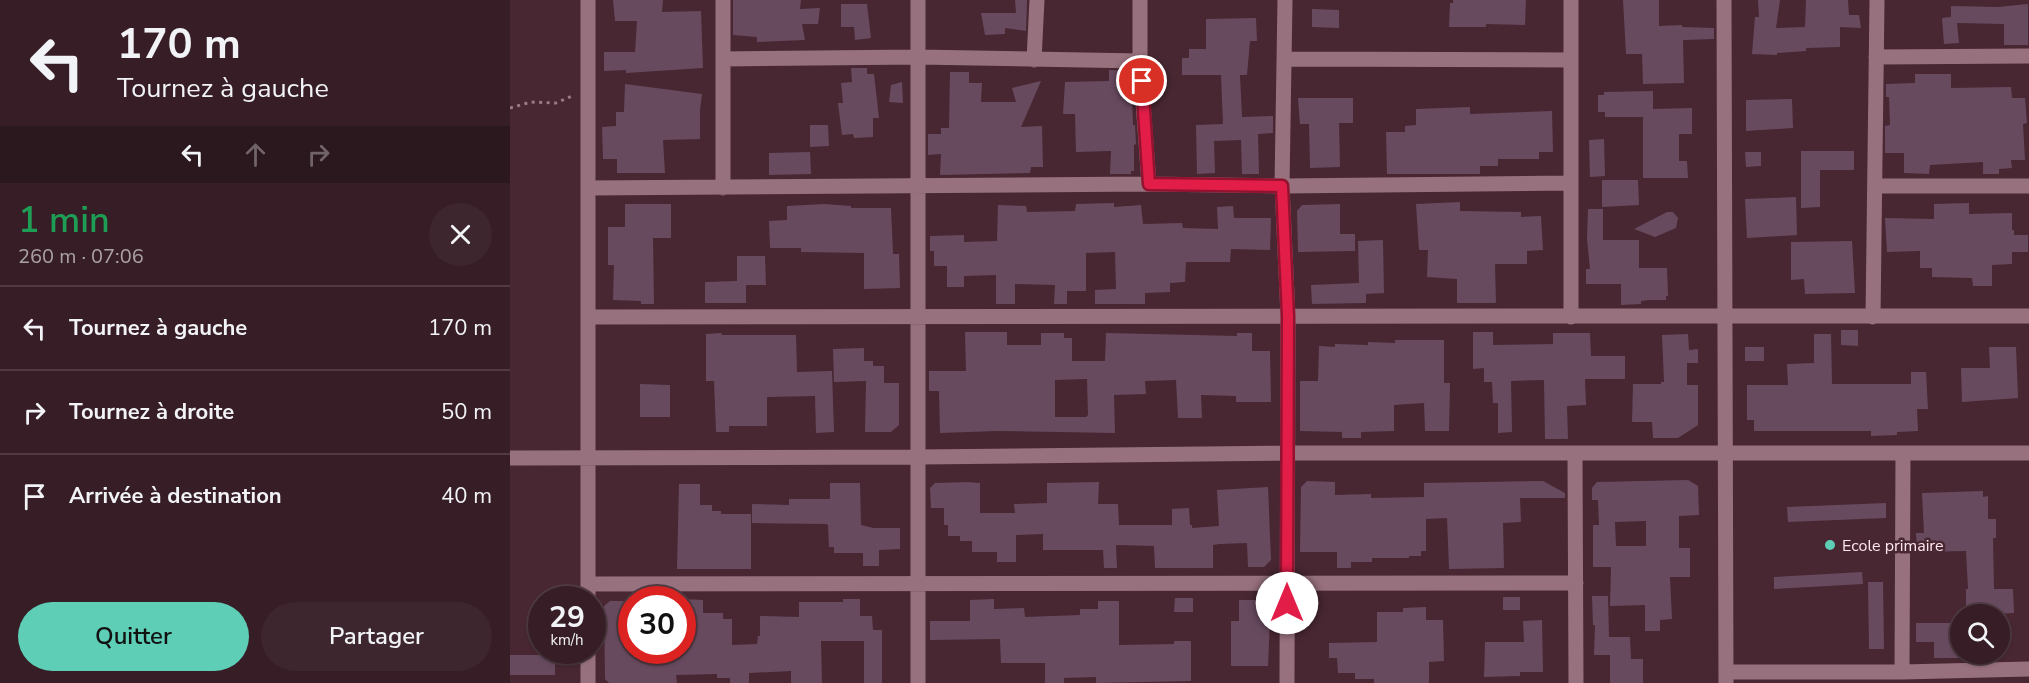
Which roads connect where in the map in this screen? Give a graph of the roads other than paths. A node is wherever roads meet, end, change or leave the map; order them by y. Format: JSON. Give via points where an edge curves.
{"nodes":[{"id":1,"x":588,"y":0,"type":"edge"},
{"id":2,"x":723,"y":0,"type":"edge"},
{"id":3,"x":918,"y":0,"type":"edge"},
{"id":4,"x":1037,"y":0,"type":"edge"},
{"id":5,"x":1140,"y":0,"type":"edge"},
{"id":6,"x":1285,"y":0,"type":"edge"},
{"id":7,"x":1571,"y":0,"type":"edge"},
{"id":8,"x":1724,"y":0,"type":"edge"},
{"id":9,"x":1877,"y":0,"type":"edge"},
{"id":10,"x":2029,"y":56,"type":"edge"},
{"id":11,"x":918,"y":57,"type":"junction"},
{"id":12,"x":1876,"y":57,"type":"junction"},
{"id":13,"x":723,"y":59,"type":"junction"},
{"id":14,"x":1285,"y":59,"type":"junction"},
{"id":15,"x":1034,"y":60,"type":"junction"},
{"id":16,"x":1571,"y":60,"type":"junction"},
{"id":17,"x":1140,"y":61,"type":"junction"},
{"id":18,"x":1571,"y":183,"type":"junction"},
{"id":19,"x":1149,"y":184,"type":"junction"},
{"id":20,"x":1282,"y":186,"type":"junction"},
{"id":21,"x":1875,"y":186,"type":"junction"},
{"id":22,"x":2029,"y":186,"type":"edge"},
{"id":23,"x":918,"y":187,"type":"junction"},
{"id":24,"x":723,"y":188,"type":"junction"},
{"id":25,"x":588,"y":189,"type":"junction"},
{"id":26,"x":918,"y":314,"type":"junction"},
{"id":27,"x":1288,"y":316,"type":"junction"},
{"id":28,"x":2029,"y":316,"type":"edge"},
{"id":29,"x":588,"y":317,"type":"junction"},
{"id":30,"x":1571,"y":317,"type":"junction"},
{"id":31,"x":1873,"y":317,"type":"junction"},
{"id":32,"x":1725,"y":318,"type":"junction"},
{"id":33,"x":1288,"y":453,"type":"junction"},
{"id":34,"x":2029,"y":453,"type":"edge"},
{"id":35,"x":1725,"y":454,"type":"junction"},
{"id":36,"x":1903,"y":454,"type":"junction"},
{"id":37,"x":1575,"y":455,"type":"junction"},
{"id":38,"x":918,"y":457,"type":"junction"},
{"id":39,"x":510,"y":458,"type":"edge"},
{"id":40,"x":588,"y":458,"type":"junction"},
{"id":41,"x":918,"y":582,"type":"junction"},
{"id":42,"x":1287,"y":583,"type":"junction"},
{"id":43,"x":1576,"y":583,"type":"junction"},
{"id":44,"x":588,"y":584,"type":"joint"},
{"id":45,"x":588,"y":664,"type":"edge"},
{"id":46,"x":2029,"y":669,"type":"edge"},
{"id":47,"x":1902,"y":672,"type":"junction"},
{"id":48,"x":1726,"y":677,"type":"edge"},
{"id":49,"x":588,"y":683,"type":"edge"},
{"id":50,"x":918,"y":683,"type":"edge"},
{"id":51,"x":1287,"y":683,"type":"edge"},
{"id":52,"x":1576,"y":683,"type":"edge"}],
"edges":[{"from":1,"to":25,"type":"street"},
{"from":2,"to":13,"type":"street"},
{"from":3,"to":11,"type":"street"},
{"from":4,"to":15,"type":"street"},
{"from":5,"to":17,"type":"street"},
{"from":6,"to":14,"type":"street"},
{"from":7,"to":16,"type":"street"},
{"from":8,"to":32,"type":"street"},
{"from":9,"to":12,"type":"street"},
{"from":10,"to":12,"type":"street"},
{"from":11,"to":13,"type":"street"},
{"from":11,"to":15,"type":"street"},
{"from":11,"to":23,"type":"street"},
{"from":12,"to":21,"type":"street"},
{"from":13,"to":24,"type":"street"},
{"from":14,"to":16,"type":"street"},
{"from":14,"to":20,"type":"street"},
{"from":15,"to":17,"type":"street"},
{"from":16,"to":18,"type":"street"},
{"from":17,"to":19,"type":"street"},
{"from":18,"to":20,"type":"street"},
{"from":18,"to":30,"type":"street"},
{"from":19,"to":20,"type":"street"},
{"from":19,"to":23,"type":"street"},
{"from":20,"to":27,"type":"street"},
{"from":21,"to":22,"type":"street"},
{"from":21,"to":31,"type":"street"},
{"from":23,"to":24,"type":"street"},
{"from":23,"to":26,"type":"street"},
{"from":24,"to":25,"type":"street"},
{"from":25,"to":29,"type":"street"},
{"from":26,"to":27,"type":"street"},
{"from":26,"to":29,"type":"street"},
{"from":26,"to":38,"type":"street"},
{"from":27,"to":30,"type":"street"},
{"from":27,"to":33,"type":"street"},
{"from":28,"to":31,"type":"street"},
{"from":29,"to":40,"type":"street"},
{"from":30,"to":32,"type":"street"},
{"from":31,"to":32,"type":"street"},
{"from":32,"to":35,"type":"street"},
{"from":33,"to":37,"type":"street"},
{"from":33,"to":38,"type":"street"},
{"from":33,"to":42,"type":"street"},
{"from":34,"to":36,"type":"street"},
{"from":35,"to":36,"type":"street"},
{"from":35,"to":37,"type":"street"},
{"from":35,"to":48,"type":"street"},
{"from":36,"to":47,"type":"street"},
{"from":37,"to":43,"type":"street"},
{"from":38,"to":40,"type":"street"},
{"from":38,"to":41,"type":"street"},
{"from":39,"to":40,"type":"street"},
{"from":40,"to":44,"type":"street"},
{"from":41,"to":42,"type":"street"},
{"from":41,"to":44,"type":"street"},
{"from":41,"to":50,"type":"street"},
{"from":42,"to":43,"type":"street"},
{"from":42,"to":51,"type":"street"},
{"from":43,"to":52,"type":"street"},
{"from":45,"to":49,"type":"street"},
{"from":46,"to":47,"type":"street"},
{"from":47,"to":48,"type":"street"}]}
